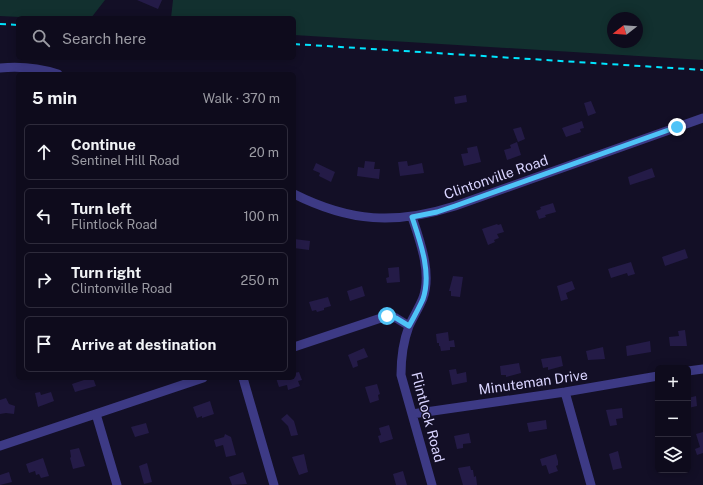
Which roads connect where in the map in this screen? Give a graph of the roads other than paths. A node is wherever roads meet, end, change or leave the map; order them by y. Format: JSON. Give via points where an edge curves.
{"nodes":[{"id":1,"x":0,"y":68,"type":"edge"},
{"id":2,"x":49,"y":72,"type":"edge"},
{"id":3,"x":703,"y":118,"type":"edge"},
{"id":4,"x":296,"y":195,"type":"edge"},
{"id":5,"x":412,"y":217,"type":"junction"},
{"id":6,"x":409,"y":326,"type":"junction"},
{"id":7,"x":296,"y":346,"type":"edge"},
{"id":8,"x":703,"y":369,"type":"edge"},
{"id":9,"x":691,"y":371,"type":"edge"},
{"id":10,"x":655,"y":377,"type":"edge"},
{"id":11,"x":197,"y":380,"type":"edge"},
{"id":12,"x":244,"y":380,"type":"edge"},
{"id":13,"x":565,"y":392,"type":"junction"},
{"id":14,"x":96,"y":414,"type":"junction"},
{"id":15,"x":412,"y":414,"type":"junction"},
{"id":16,"x":0,"y":446,"type":"edge"},
{"id":17,"x":117,"y":485,"type":"edge"},
{"id":18,"x":274,"y":485,"type":"edge"},
{"id":19,"x":432,"y":485,"type":"edge"},
{"id":20,"x":591,"y":485,"type":"edge"}],
"edges":[{"from":1,"to":2,"type":"street","via":[[27,67]]},
{"from":3,"to":5,"type":"street","name":"Clintonville Road","via":[[455,206]]},
{"from":4,"to":5,"type":"street","name":"Clintonville Road","via":[[326,208],[352,215],[378,218]]},
{"from":5,"to":6,"type":"street","name":"Flintlock Road","via":[[423,253],[426,276],[423,298]]},
{"from":6,"to":7,"type":"street","via":[[387,316]]},
{"from":6,"to":15,"type":"street","name":"Flintlock Road","via":[[401,356],[401,375]]},
{"from":8,"to":9,"type":"street"},
{"from":10,"to":13,"type":"street","name":"Minuteman Drive"},
{"from":11,"to":14,"type":"street"},
{"from":12,"to":18,"type":"street"},
{"from":13,"to":15,"type":"street","name":"Minuteman Drive"},
{"from":13,"to":20,"type":"street"},
{"from":14,"to":16,"type":"street"},
{"from":14,"to":17,"type":"street"},
{"from":15,"to":19,"type":"street","name":"Flintlock Road"}]}
